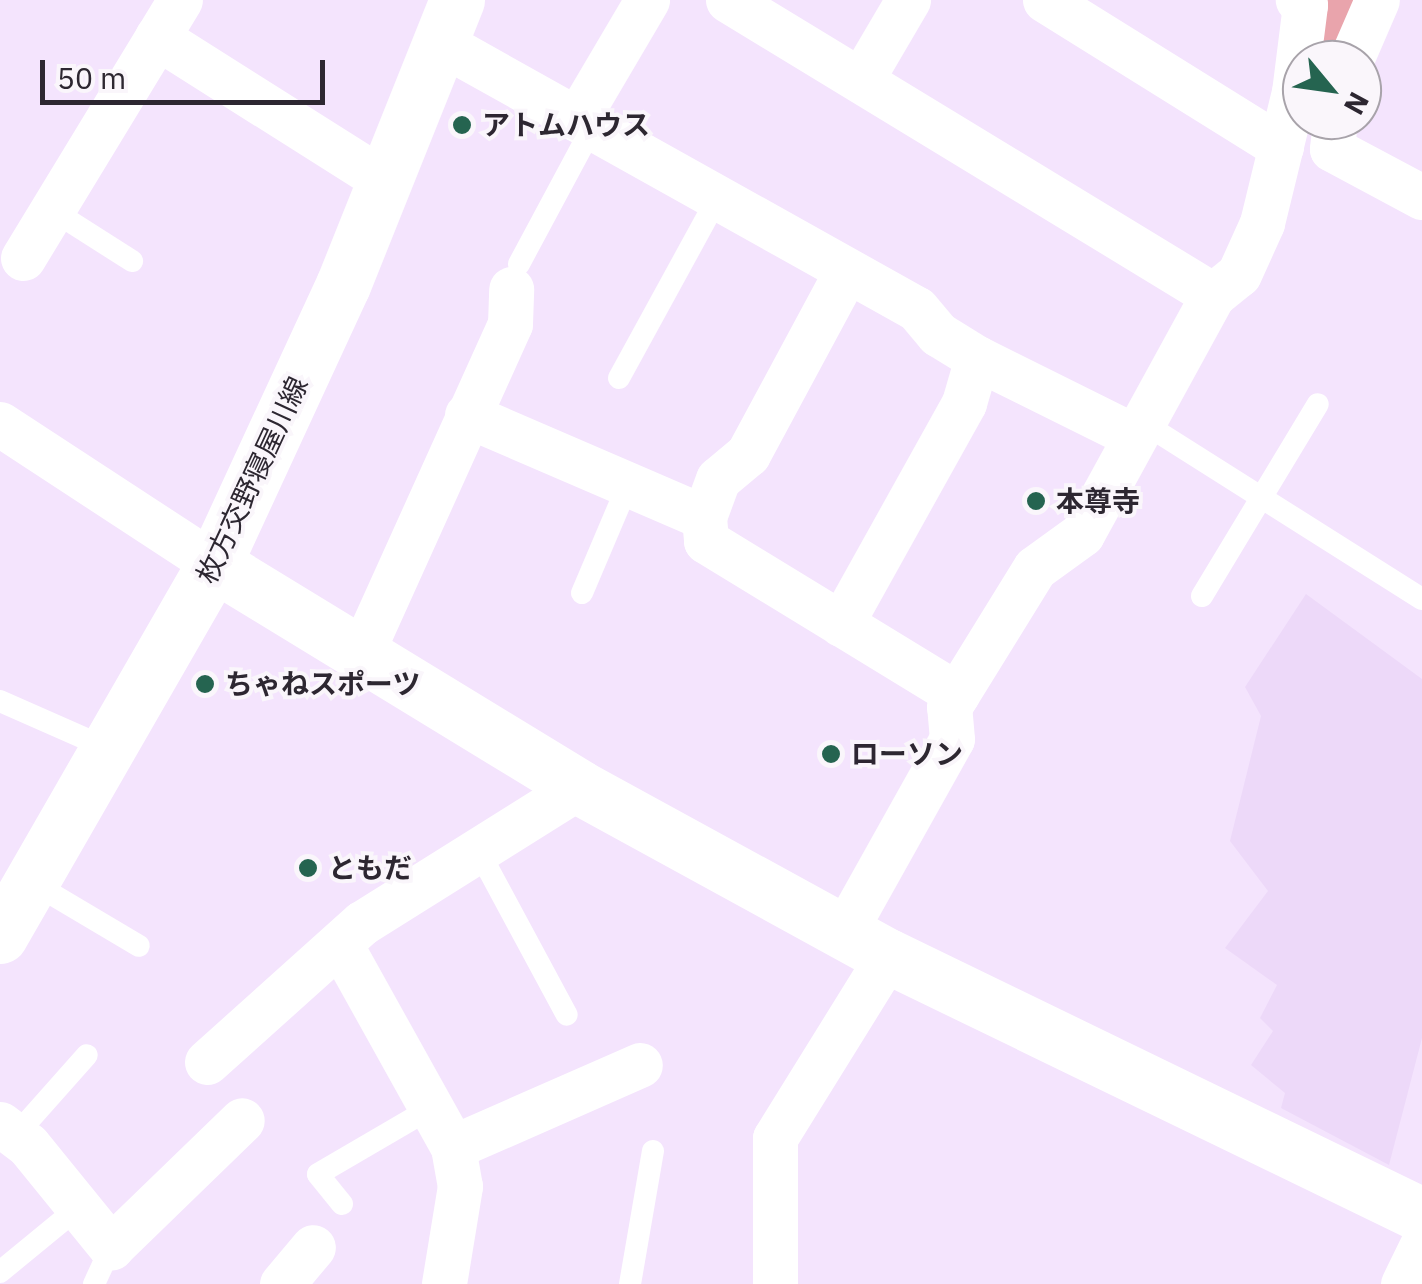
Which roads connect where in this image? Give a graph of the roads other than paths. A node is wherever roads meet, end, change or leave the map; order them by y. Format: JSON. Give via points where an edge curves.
{"nodes":[{"id":1,"x":647,"y":0,"type":"edge"},
{"id":2,"x":728,"y":0,"type":"edge"},
{"id":3,"x":908,"y":0,"type":"edge"},
{"id":4,"x":1045,"y":0,"type":"edge"},
{"id":5,"x":1298,"y":0,"type":"edge"},
{"id":6,"x":1377,"y":0,"type":"edge"},
{"id":7,"x":168,"y":19,"type":"edge"},
{"id":8,"x":449,"y":21,"type":"edge"},
{"id":9,"x":1299,"y":40,"type":"edge"},
{"id":10,"x":1360,"y":40,"type":"edge"},
{"id":11,"x":861,"y":80,"type":"junction"},
{"id":12,"x":584,"y":123,"type":"junction"},
{"id":13,"x":1282,"y":134,"type":"edge"},
{"id":14,"x":1283,"y":140,"type":"edge"},
{"id":15,"x":1342,"y":140,"type":"edge"},
{"id":16,"x":385,"y":181,"type":"junction"},
{"id":17,"x":1422,"y":197,"type":"edge"},
{"id":18,"x":717,"y":199,"type":"junction"},
{"id":19,"x":52,"y":210,"type":"junction"},
{"id":20,"x":22,"y":258,"type":"dead end"},
{"id":21,"x":132,"y":260,"type":"dead end"},
{"id":22,"x":846,"y":272,"type":"junction"},
{"id":23,"x":515,"y":276,"type":"joint"},
{"id":24,"x":1213,"y":295,"type":"junction"},
{"id":25,"x":978,"y":358,"type":"junction"},
{"id":26,"x":619,"y":378,"type":"dead end"},
{"id":27,"x":1318,"y":404,"type":"dead end"},
{"id":28,"x":467,"y":415,"type":"junction"},
{"id":29,"x":0,"y":424,"type":"edge"},
{"id":30,"x":1138,"y":429,"type":"junction"},
{"id":31,"x":630,"y":480,"type":"junction"},
{"id":32,"x":1264,"y":494,"type":"junction"},
{"id":33,"x":704,"y":517,"type":"junction"},
{"id":34,"x":214,"y":564,"type":"junction"},
{"id":35,"x":582,"y":593,"type":"dead end"},
{"id":36,"x":1202,"y":596,"type":"dead end"},
{"id":37,"x":1422,"y":599,"type":"edge"},
{"id":38,"x":841,"y":624,"type":"junction"},
{"id":39,"x":361,"y":654,"type":"junction"},
{"id":40,"x":957,"y":694,"type":"junction"},
{"id":41,"x":0,"y":701,"type":"edge"},
{"id":42,"x":109,"y":749,"type":"junction"},
{"id":43,"x":579,"y":787,"type":"junction"},
{"id":44,"x":478,"y":850,"type":"junction"},
{"id":45,"x":33,"y":883,"type":"junction"},
{"id":46,"x":0,"y":936,"type":"edge"},
{"id":47,"x":866,"y":944,"type":"junction"},
{"id":48,"x":138,"y":946,"type":"dead end"},
{"id":49,"x":340,"y":946,"type":"junction"},
{"id":50,"x":567,"y":1015,"type":"dead end"},
{"id":51,"x":87,"y":1055,"type":"dead end"},
{"id":52,"x":207,"y":1062,"type":"dead end"},
{"id":53,"x":640,"y":1065,"type":"dead end"},
{"id":54,"x":431,"y":1108,"type":"junction"},
{"id":55,"x":242,"y":1120,"type":"dead end"},
{"id":56,"x":8,"y":1130,"type":"edge"},
{"id":57,"x":453,"y":1147,"type":"junction"},
{"id":58,"x":652,"y":1150,"type":"dead end"},
{"id":59,"x":342,"y":1204,"type":"dead end"},
{"id":60,"x":79,"y":1207,"type":"junction"},
{"id":61,"x":1422,"y":1216,"type":"edge"},
{"id":62,"x":1422,"y":1245,"type":"edge"},
{"id":63,"x":313,"y":1246,"type":"dead end"},
{"id":64,"x":102,"y":1265,"type":"edge"},
{"id":65,"x":0,"y":1272,"type":"edge"},
{"id":66,"x":282,"y":1284,"type":"edge"},
{"id":67,"x":444,"y":1284,"type":"edge"},
{"id":68,"x":630,"y":1284,"type":"edge"},
{"id":69,"x":775,"y":1284,"type":"edge"},
{"id":70,"x":1403,"y":1284,"type":"edge"}],
"edges":[{"from":1,"to":12,"type":"street"},
{"from":2,"to":11,"type":"street"},
{"from":3,"to":11,"type":"street"},
{"from":4,"to":13,"type":"street"},
{"from":5,"to":9,"type":"street","via":[[1305,5]]},
{"from":6,"to":10,"type":"street"},
{"from":7,"to":16,"type":"street"},
{"from":7,"to":19,"type":"street"},
{"from":8,"to":12,"type":"street"},
{"from":8,"to":16,"type":"street","name":"枚方交野寝屋川線"},
{"from":11,"to":24,"type":"street"},
{"from":12,"to":18,"type":"street"},
{"from":12,"to":23,"type":"lane"},
{"from":14,"to":24,"type":"street","via":[[1262,223],[1240,274]]},
{"from":15,"to":17,"type":"street"},
{"from":16,"to":34,"type":"street","name":"枚方交野寝屋川線"},
{"from":18,"to":22,"type":"street"},
{"from":18,"to":26,"type":"lane"},
{"from":19,"to":20,"type":"street"},
{"from":19,"to":21,"type":"lane"},
{"from":22,"to":25,"type":"street","via":[[916,309],[938,334]]},
{"from":22,"to":33,"type":"street","via":[[748,454],[718,479]]},
{"from":23,"to":28,"type":"street","via":[[510,324]]},
{"from":24,"to":30,"type":"street"},
{"from":25,"to":30,"type":"street"},
{"from":25,"to":38,"type":"street","via":[[964,403]]},
{"from":27,"to":32,"type":"lane"},
{"from":28,"to":31,"type":"street"},
{"from":28,"to":39,"type":"street"},
{"from":29,"to":34,"type":"street"},
{"from":30,"to":32,"type":"lane"},
{"from":30,"to":40,"type":"street","via":[[1082,534],[1035,568]]},
{"from":31,"to":33,"type":"street"},
{"from":31,"to":35,"type":"lane"},
{"from":32,"to":36,"type":"lane"},
{"from":32,"to":37,"type":"lane"},
{"from":33,"to":38,"type":"street","via":[[706,541]]},
{"from":34,"to":39,"type":"street"},
{"from":34,"to":42,"type":"street","name":"枚方交野寝屋川線"},
{"from":38,"to":40,"type":"street"},
{"from":39,"to":43,"type":"street"},
{"from":40,"to":47,"type":"street","via":[[949,707],[952,739]]},
{"from":41,"to":42,"type":"lane"},
{"from":42,"to":45,"type":"street","name":"枚方交野寝屋川線"},
{"from":43,"to":44,"type":"street"},
{"from":43,"to":47,"type":"street"},
{"from":44,"to":49,"type":"street","via":[[362,924]]},
{"from":44,"to":50,"type":"lane"},
{"from":45,"to":46,"type":"street","name":"枚方交野寝屋川線"},
{"from":45,"to":48,"type":"lane"},
{"from":47,"to":61,"type":"street"},
{"from":47,"to":69,"type":"street","via":[[776,1138]]},
{"from":49,"to":52,"type":"street"},
{"from":49,"to":54,"type":"street"},
{"from":51,"to":56,"type":"lane"},
{"from":53,"to":57,"type":"street"},
{"from":54,"to":57,"type":"street"},
{"from":54,"to":59,"type":"lane","via":[[318,1174]]},
{"from":55,"to":64,"type":"street"},
{"from":56,"to":60,"type":"street"},
{"from":57,"to":67,"type":"street","via":[[460,1186]]},
{"from":58,"to":68,"type":"lane"},
{"from":60,"to":64,"type":"street"},
{"from":60,"to":65,"type":"lane"},
{"from":62,"to":70,"type":"street"},
{"from":63,"to":66,"type":"street"}]}
